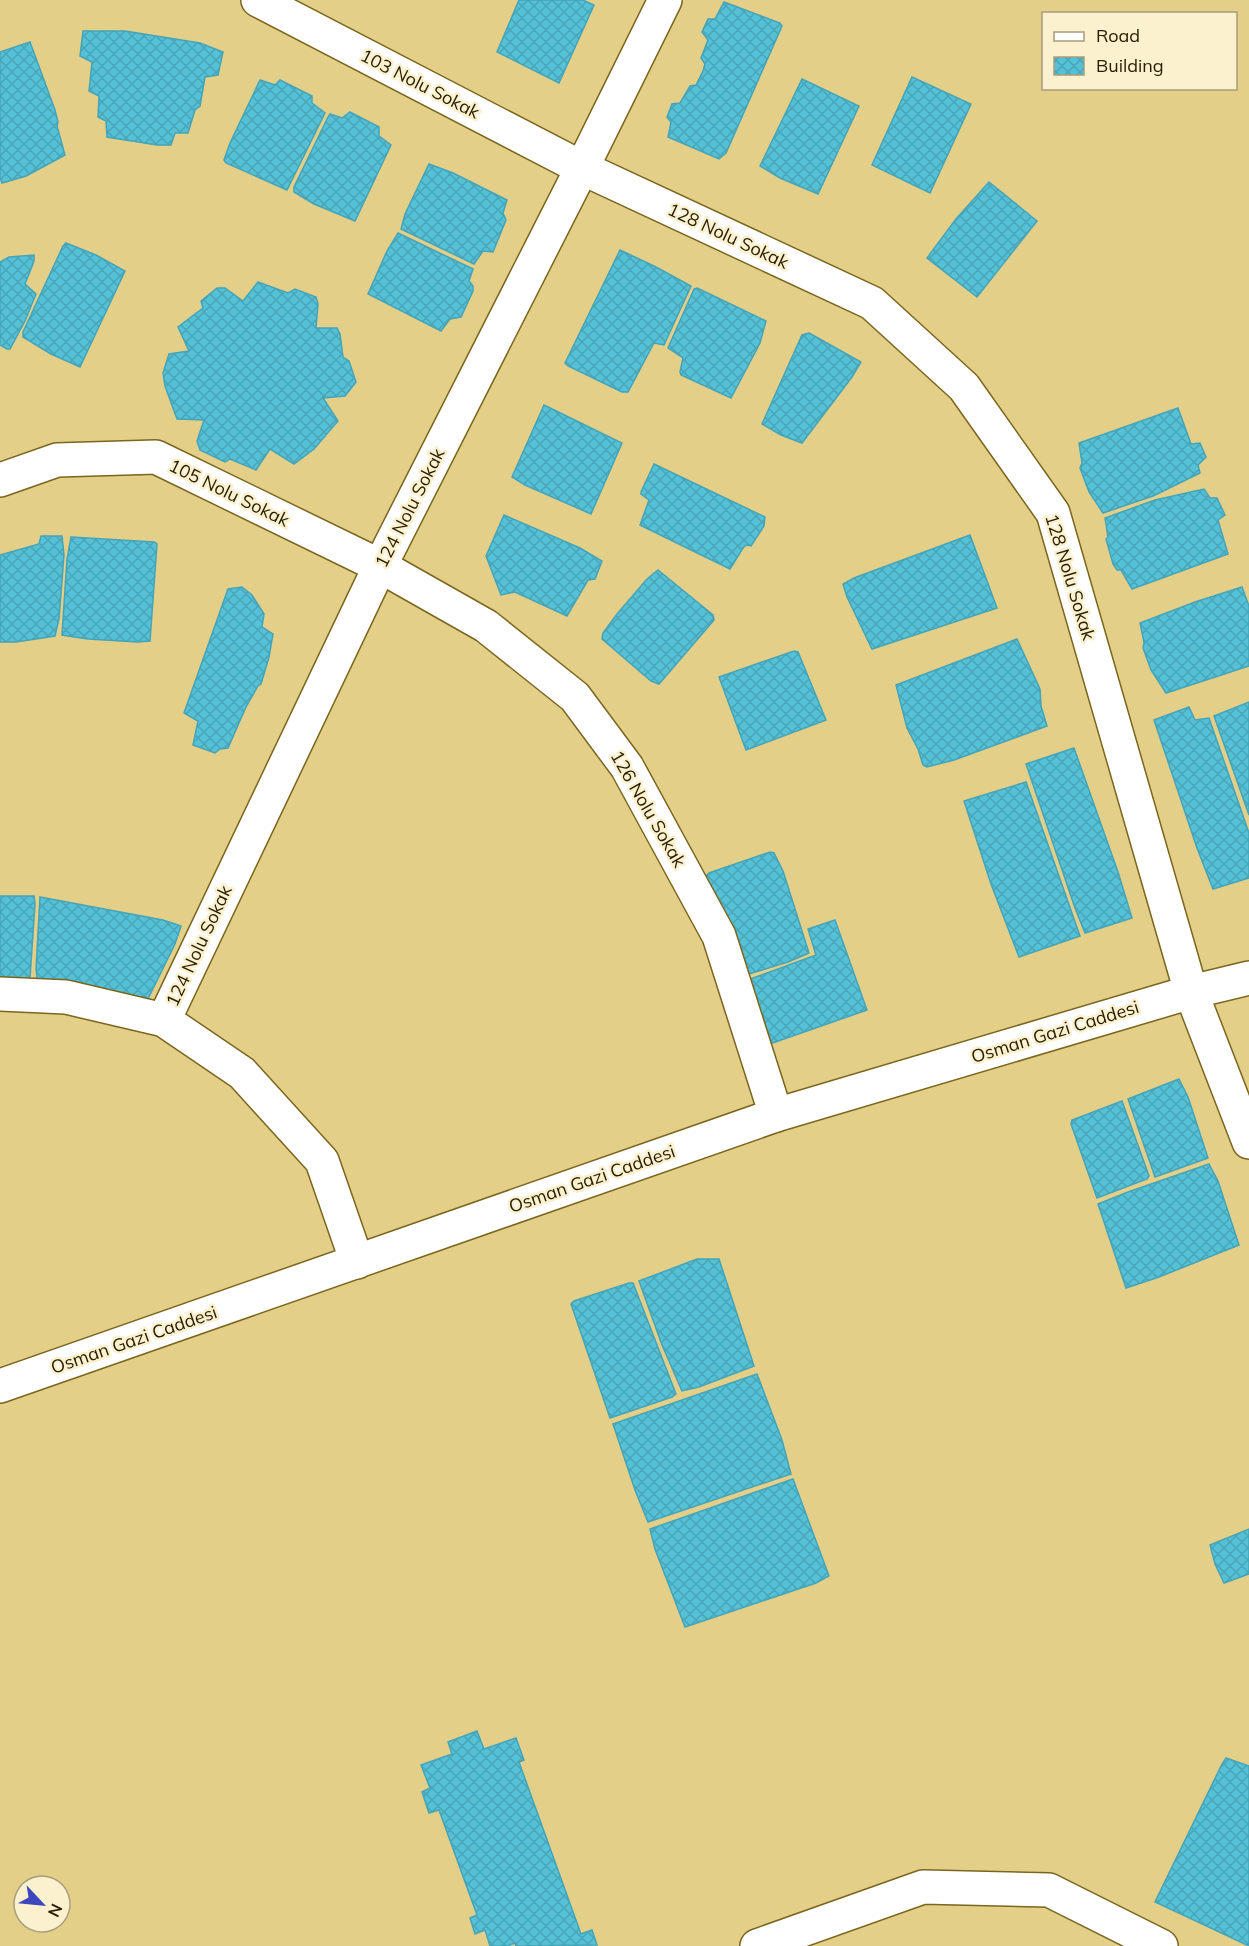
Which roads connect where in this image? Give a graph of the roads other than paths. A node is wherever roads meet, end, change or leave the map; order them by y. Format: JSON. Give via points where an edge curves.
{"nodes":[{"id":1,"x":258,"y":0,"type":"edge"},
{"id":2,"x":664,"y":0,"type":"edge"},
{"id":3,"x":582,"y":168,"type":"junction"},
{"id":4,"x":0,"y":480,"type":"edge"},
{"id":5,"x":380,"y":566,"type":"junction"},
{"id":6,"x":1249,"y":978,"type":"edge"},
{"id":7,"x":1191,"y":992,"type":"junction"},
{"id":8,"x":0,"y":994,"type":"edge"},
{"id":9,"x":164,"y":1020,"type":"junction"},
{"id":10,"x":776,"y":1115,"type":"junction"},
{"id":11,"x":1249,"y":1142,"type":"edge"},
{"id":12,"x":357,"y":1262,"type":"junction"},
{"id":13,"x":0,"y":1386,"type":"edge"},
{"id":14,"x":757,"y":1946,"type":"edge"},
{"id":15,"x":1161,"y":1946,"type":"edge"}],
"edges":[{"from":1,"to":3,"type":"street","name":"103 Nolu Sokak"},
{"from":2,"to":3,"type":"street","name":"124 Nolu Sokak"},
{"from":3,"to":5,"type":"street","name":"124 Nolu Sokak"},
{"from":3,"to":7,"type":"street","name":"128 Nolu Sokak","via":[[872,303],[964,387],[1053,513]]},
{"from":4,"to":5,"type":"street","name":"105 Nolu Sokak","via":[[57,460],[156,457]]},
{"from":5,"to":9,"type":"street","name":"124 Nolu Sokak"},
{"from":5,"to":10,"type":"street","name":"126 Nolu Sokak","via":[[486,626],[575,697],[627,767],[719,936]]},
{"from":6,"to":7,"type":"street","name":"Osman Gazi Caddesi"},
{"from":7,"to":10,"type":"street","name":"Osman Gazi Caddesi"},
{"from":7,"to":11,"type":"street","name":"128 Nolu Sokak"},
{"from":8,"to":9,"type":"street","via":[[66,997]]},
{"from":9,"to":12,"type":"street","via":[[242,1073],[322,1161]]},
{"from":10,"to":12,"type":"street","name":"Osman Gazi Caddesi"},
{"from":12,"to":13,"type":"street","name":"Osman Gazi Caddesi"},
{"from":14,"to":15,"type":"street","via":[[923,1887],[1049,1890]]}]}
